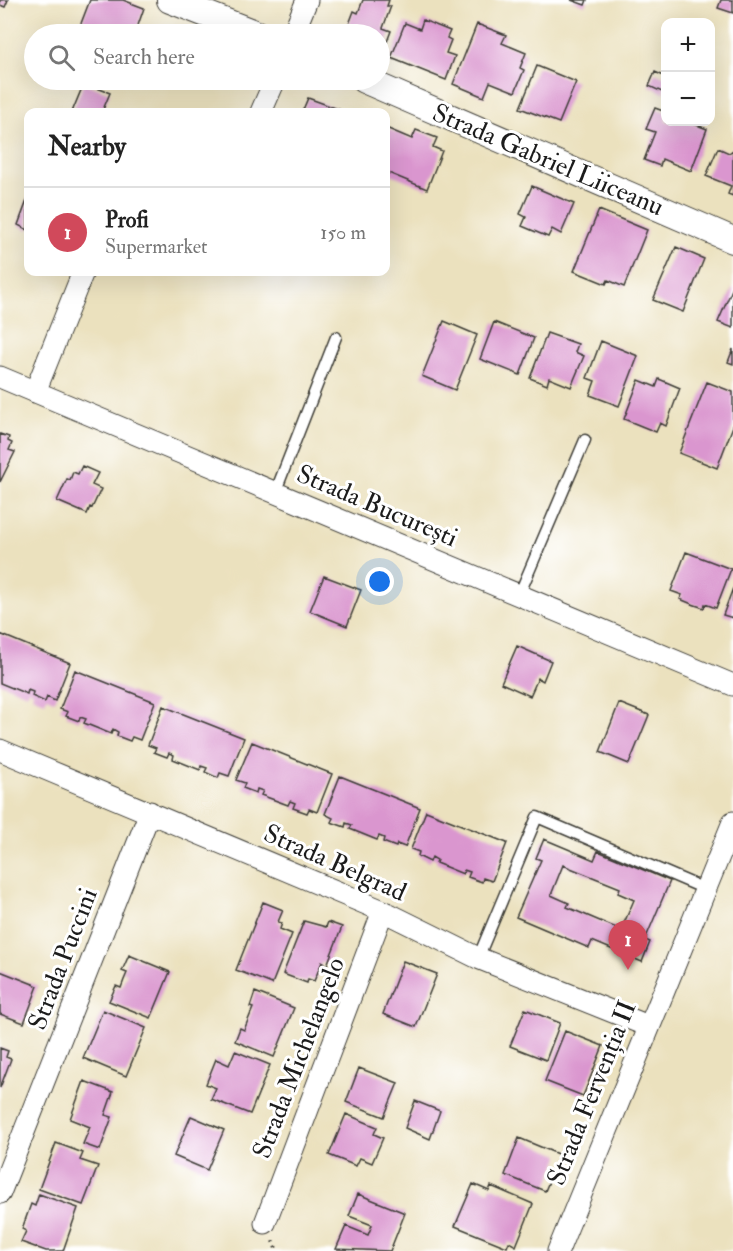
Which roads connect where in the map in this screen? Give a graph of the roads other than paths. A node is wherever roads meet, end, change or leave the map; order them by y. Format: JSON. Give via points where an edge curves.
{"nodes":[{"id":1,"x":170,"y":0,"type":"edge"},
{"id":2,"x":307,"y":0,"type":"edge"},
{"id":3,"x":231,"y":24,"type":"edge"},
{"id":4,"x":297,"y":24,"type":"edge"},
{"id":5,"x":271,"y":90,"type":"edge"},
{"id":6,"x":386,"y":90,"type":"edge"},
{"id":7,"x":263,"y":108,"type":"edge"},
{"id":8,"x":733,"y":240,"type":"edge"},
{"id":9,"x":81,"y":276,"type":"edge"},
{"id":10,"x":336,"y":337,"type":"dead end"},
{"id":11,"x":0,"y":377,"type":"edge"},
{"id":12,"x":35,"y":392,"type":"junction"},
{"id":13,"x":585,"y":440,"type":"dead end"},
{"id":14,"x":275,"y":493,"type":"junction"},
{"id":15,"x":519,"y":595,"type":"junction"},
{"id":16,"x":733,"y":685,"type":"edge"},
{"id":17,"x":0,"y":750,"type":"edge"},
{"id":18,"x":150,"y":812,"type":"junction"},
{"id":19,"x":733,"y":822,"type":"edge"},
{"id":20,"x":705,"y":889,"type":"junction"},
{"id":21,"x":383,"y":911,"type":"junction"},
{"id":22,"x":478,"y":958,"type":"junction"},
{"id":23,"x":648,"y":1026,"type":"junction"},
{"id":24,"x":0,"y":1193,"type":"edge"},
{"id":25,"x":265,"y":1224,"type":"dead end"},
{"id":26,"x":558,"y":1251,"type":"edge"}],
"edges":[{"from":1,"to":3,"type":"street"},
{"from":2,"to":4,"type":"street"},
{"from":5,"to":7,"type":"street"},
{"from":6,"to":8,"type":"street","name":"Strada Gabriel Liiceanu"},
{"from":9,"to":12,"type":"street"},
{"from":10,"to":14,"type":"lane"},
{"from":11,"to":12,"type":"street","name":"Strada București"},
{"from":12,"to":14,"type":"street","name":"Strada București"},
{"from":13,"to":15,"type":"lane"},
{"from":14,"to":15,"type":"street","name":"Strada București"},
{"from":15,"to":16,"type":"street","name":"Strada București"},
{"from":17,"to":18,"type":"street","name":"Strada Belgrad"},
{"from":18,"to":21,"type":"street","name":"Strada Belgrad"},
{"from":18,"to":24,"type":"street","name":"Strada Puccini"},
{"from":19,"to":20,"type":"street","name":"Strada Fervenția II"},
{"from":20,"to":22,"type":"lane","via":[[537,817]]},
{"from":20,"to":23,"type":"street","name":"Strada Fervenția II"},
{"from":21,"to":22,"type":"street","name":"Strada Belgrad"},
{"from":21,"to":25,"type":"street","name":"Strada Michelangelo"},
{"from":22,"to":23,"type":"street","name":"Strada Belgrad"},
{"from":23,"to":26,"type":"street","name":"Strada Fervenția II"}]}
